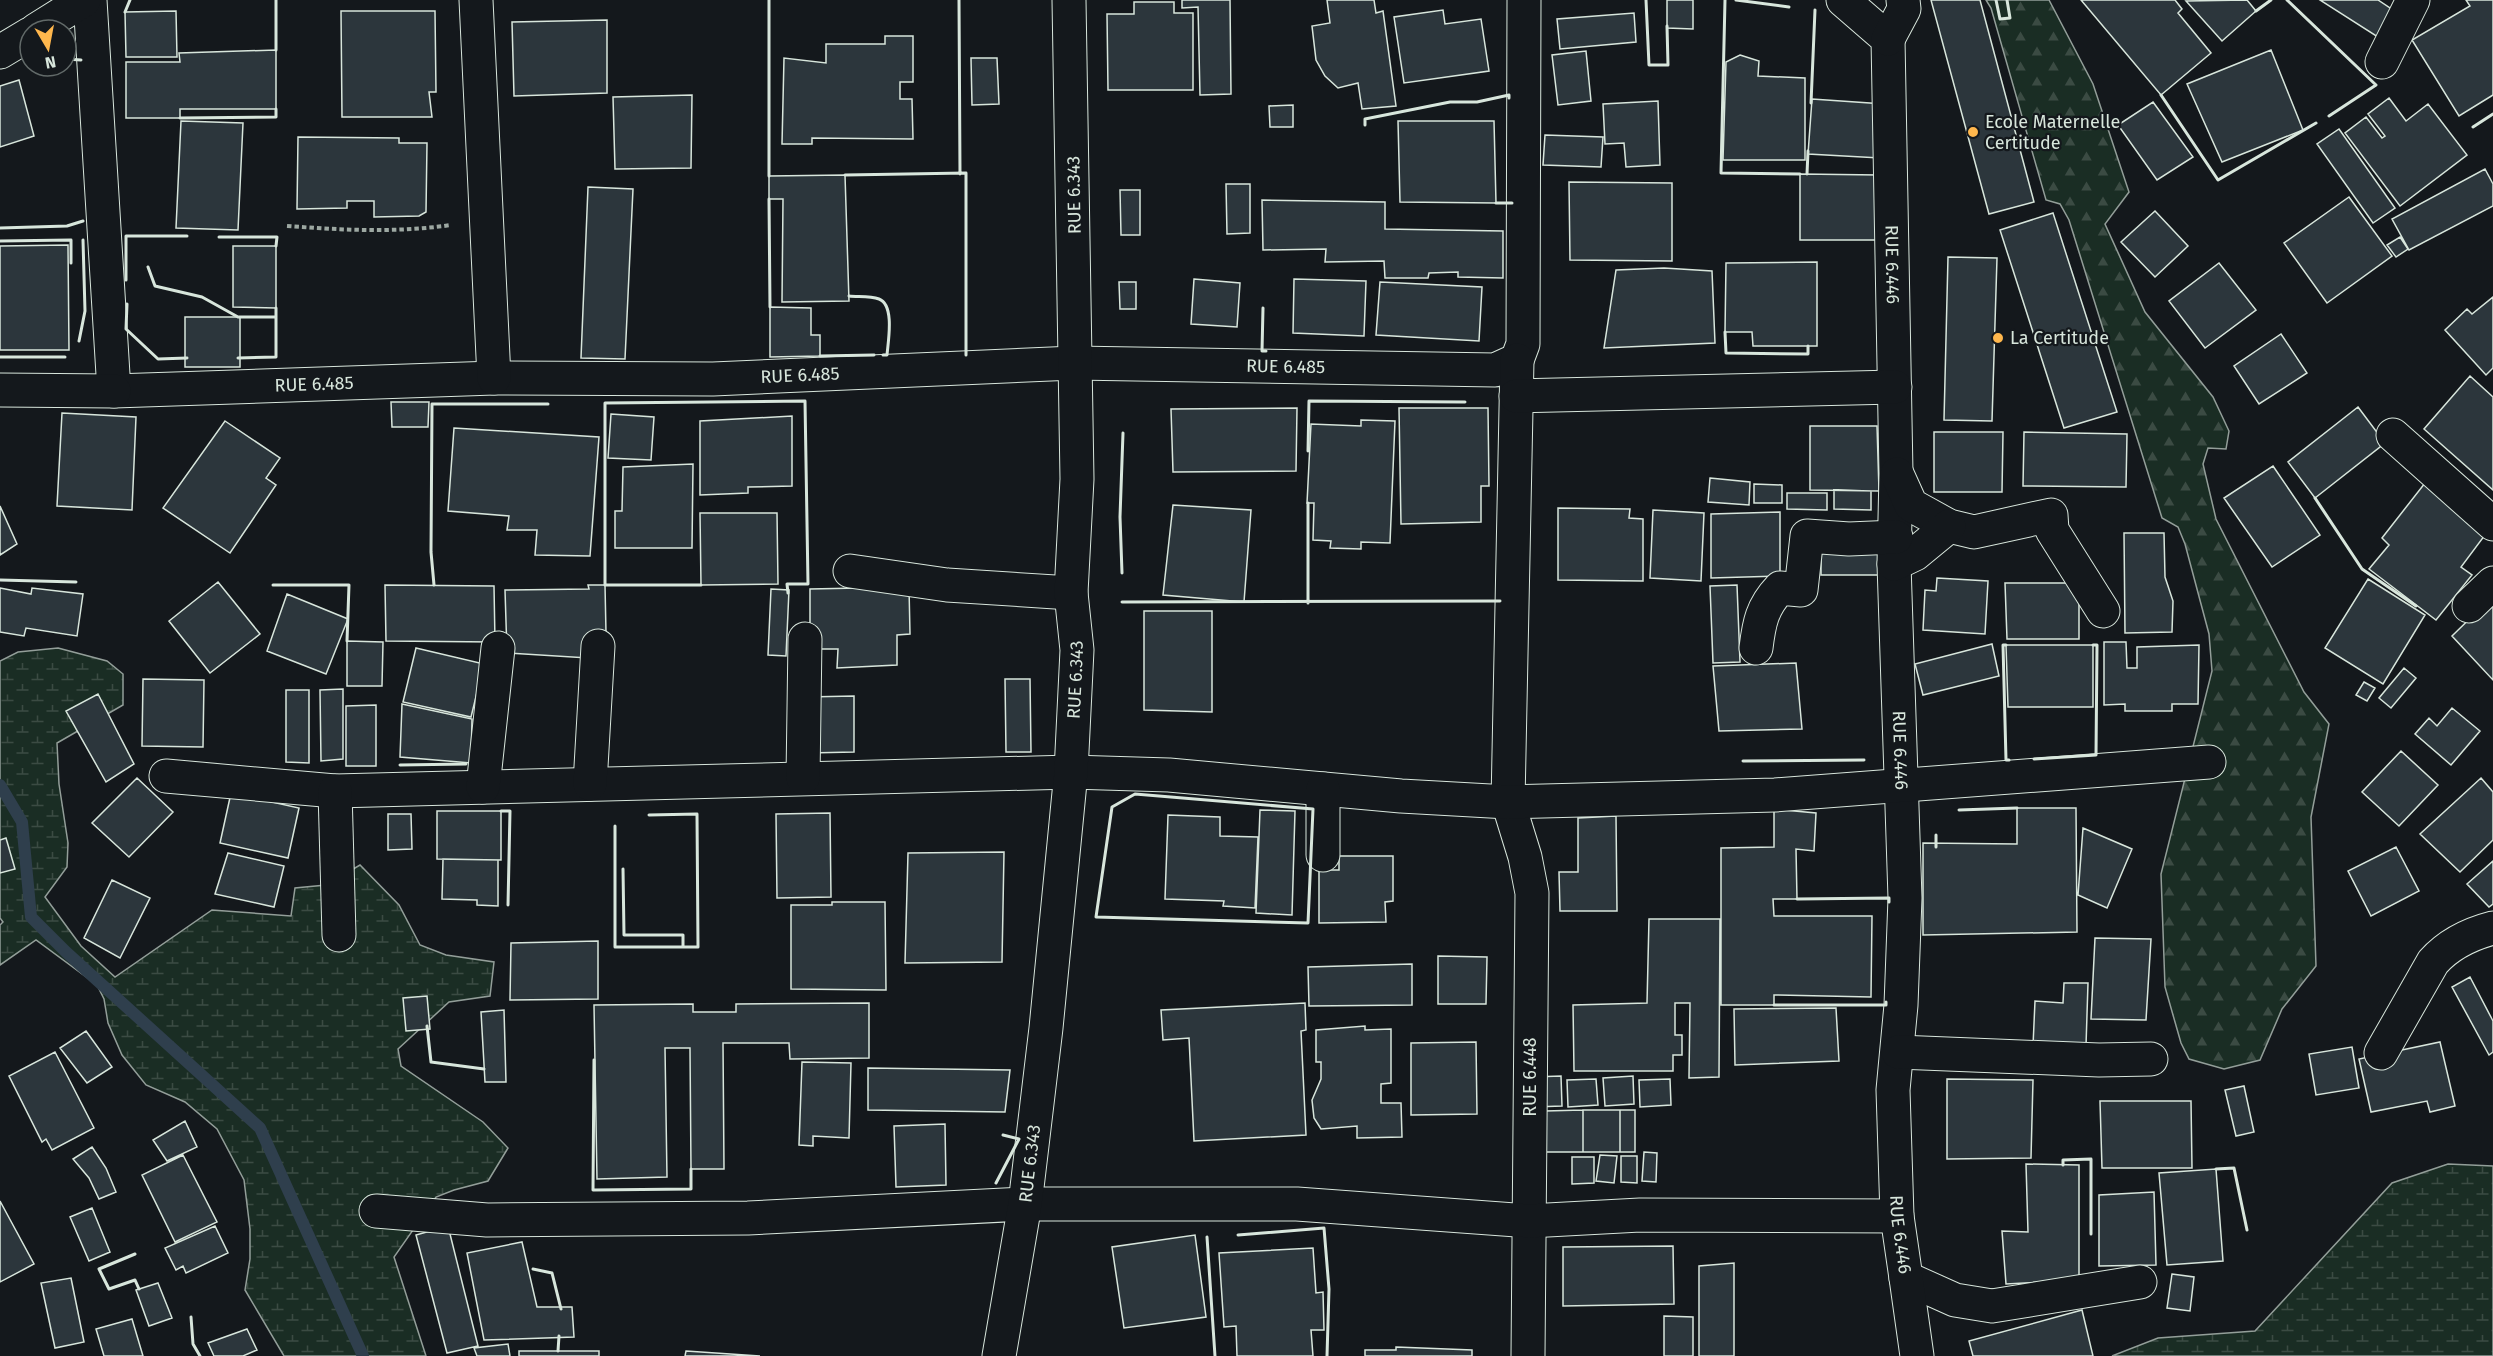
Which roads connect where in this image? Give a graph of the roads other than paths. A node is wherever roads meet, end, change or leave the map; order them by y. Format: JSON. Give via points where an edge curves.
{"nodes":[{"id":1,"x":84,"y":0,"type":"edge"},
{"id":2,"x":90,"y":0,"type":"edge"},
{"id":3,"x":476,"y":0,"type":"edge"},
{"id":4,"x":1069,"y":0,"type":"edge"},
{"id":5,"x":1524,"y":0,"type":"edge"},
{"id":6,"x":1843,"y":0,"type":"edge"},
{"id":7,"x":1903,"y":0,"type":"edge"},
{"id":8,"x":2413,"y":0,"type":"edge"},
{"id":9,"x":55,"y":18,"type":"edge"},
{"id":10,"x":1888,"y":39,"type":"junction"},
{"id":11,"x":18,"y":41,"type":"edge"},
{"id":12,"x":0,"y":52,"type":"edge"},
{"id":13,"x":2382,"y":62,"type":"dead end"},
{"id":14,"x":1517,"y":360,"type":"junction"},
{"id":15,"x":1074,"y":363,"type":"junction"},
{"id":16,"x":494,"y":378,"type":"junction"},
{"id":17,"x":1895,"y":387,"type":"junction"},
{"id":18,"x":0,"y":390,"type":"edge"},
{"id":19,"x":114,"y":392,"type":"junction"},
{"id":20,"x":1516,"y":396,"type":"junction"},
{"id":21,"x":2393,"y":435,"type":"dead end"},
{"id":22,"x":1896,"y":473,"type":"junction"},
{"id":23,"x":2493,"y":524,"type":"edge"},
{"id":24,"x":1949,"y":526,"type":"junction"},
{"id":25,"x":1895,"y":551,"type":"junction"},
{"id":26,"x":850,"y":571,"type":"dead end"},
{"id":27,"x":2493,"y":583,"type":"edge"},
{"id":28,"x":1071,"y":593,"type":"junction"},
{"id":29,"x":2469,"y":606,"type":"dead end"},
{"id":30,"x":2103,"y":611,"type":"dead end"},
{"id":31,"x":805,"y":639,"type":"dead end"},
{"id":32,"x":598,"y":646,"type":"dead end"},
{"id":33,"x":498,"y":648,"type":"dead end"},
{"id":34,"x":1756,"y":648,"type":"dead end"},
{"id":35,"x":2209,"y":762,"type":"dead end"},
{"id":36,"x":1071,"y":772,"type":"junction"},
{"id":37,"x":166,"y":776,"type":"dead end"},
{"id":38,"x":803,"y":778,"type":"junction"},
{"id":39,"x":590,"y":784,"type":"junction"},
{"id":40,"x":1901,"y":785,"type":"junction"},
{"id":41,"x":483,"y":787,"type":"junction"},
{"id":42,"x":1323,"y":789,"type":"junction"},
{"id":43,"x":335,"y":790,"type":"junction"},
{"id":44,"x":1508,"y":802,"type":"junction"},
{"id":45,"x":1323,"y":855,"type":"dead end"},
{"id":46,"x":2493,"y":928,"type":"edge"},
{"id":47,"x":339,"y":935,"type":"dead end"},
{"id":48,"x":1898,"y":1052,"type":"junction"},
{"id":49,"x":2381,"y":1053,"type":"dead end"},
{"id":50,"x":2151,"y":1059,"type":"dead end"},
{"id":51,"x":1025,"y":1204,"type":"junction"},
{"id":52,"x":376,"y":1211,"type":"dead end"},
{"id":53,"x":1896,"y":1216,"type":"junction"},
{"id":54,"x":1529,"y":1221,"type":"junction"},
{"id":55,"x":1906,"y":1278,"type":"junction"},
{"id":56,"x":2140,"y":1282,"type":"dead end"},
{"id":57,"x":999,"y":1356,"type":"edge"},
{"id":58,"x":1528,"y":1356,"type":"edge"},
{"id":59,"x":1917,"y":1356,"type":"edge"}],
"edges":[{"from":1,"to":9,"type":"street"},
{"from":2,"to":19,"type":"street"},
{"from":3,"to":16,"type":"street"},
{"from":4,"to":15,"type":"street","name":"RUE 6.343"},
{"from":5,"to":14,"type":"street","via":[[1523,344]]},
{"from":6,"to":10,"type":"street"},
{"from":7,"to":10,"type":"street","via":[[1904,9]]},
{"from":8,"to":13,"type":"street"},
{"from":10,"to":17,"type":"street","name":"RUE 6.446"},
{"from":11,"to":12,"type":"street"},
{"from":14,"to":15,"type":"street","name":"RUE 6.485","via":[[1495,370]]},
{"from":14,"to":20,"type":"street","name":"RUE 6.448"},
{"from":15,"to":16,"type":"street","name":"RUE 6.485","via":[[713,379]]},
{"from":15,"to":28,"type":"street","name":"RUE 6.343","via":[[1077,479]]},
{"from":16,"to":19,"type":"street","name":"RUE 6.485"},
{"from":17,"to":20,"type":"street"},
{"from":17,"to":22,"type":"street","name":"RUE 6.446"},
{"from":18,"to":19,"type":"street","name":"RUE 6.485"},
{"from":20,"to":44,"type":"street","name":"RUE 6.448"},
{"from":21,"to":23,"type":"street"},
{"from":22,"to":24,"type":"street","via":[[1911,505]]},
{"from":22,"to":25,"type":"street","name":"RUE 6.446"},
{"from":24,"to":25,"type":"street","via":[[1915,554]]},
{"from":24,"to":30,"type":"street","via":[[1974,532],[2051,515],[2052,530]]},
{"from":25,"to":34,"type":"street","via":[[1849,539],[1807,536],[1801,590],[1780,588],[1769,599],[1760,616]]},
{"from":25,"to":40,"type":"street","name":"RUE 6.446"},
{"from":26,"to":28,"type":"street","via":[[947,585]]},
{"from":27,"to":29,"type":"street"},
{"from":28,"to":36,"type":"street","name":"RUE 6.343","via":[[1077,650]]},
{"from":31,"to":38,"type":"street"},
{"from":32,"to":39,"type":"street"},
{"from":33,"to":41,"type":"street"},
{"from":35,"to":40,"type":"street"},
{"from":36,"to":38,"type":"street"},
{"from":36,"to":42,"type":"street","via":[[1169,775]]},
{"from":36,"to":51,"type":"street","name":"RUE 6.343"},
{"from":37,"to":43,"type":"street"},
{"from":38,"to":39,"type":"street"},
{"from":39,"to":41,"type":"street"},
{"from":40,"to":44,"type":"street","via":[[1775,795]]},
{"from":40,"to":48,"type":"street","name":"RUE 6.446","via":[[1905,898]]},
{"from":41,"to":43,"type":"street"},
{"from":42,"to":44,"type":"street"},
{"from":42,"to":45,"type":"street"},
{"from":43,"to":47,"type":"street"},
{"from":44,"to":54,"type":"street","name":"RUE 6.448","via":[[1532,893]]},
{"from":46,"to":49,"type":"street","via":[[2474,933],[2443,950]]},
{"from":48,"to":50,"type":"street"},
{"from":48,"to":53,"type":"street","name":"RUE 6.446","via":[[1893,1090]]},
{"from":51,"to":52,"type":"street","via":[[724,1218],[487,1220]]},
{"from":51,"to":54,"type":"street","via":[[1297,1204]]},
{"from":51,"to":57,"type":"street","name":"RUE 6.343"},
{"from":53,"to":54,"type":"street","via":[[1640,1215]]},
{"from":53,"to":55,"type":"street","name":"RUE 6.446"},
{"from":54,"to":58,"type":"street","name":"RUE 6.448"},
{"from":55,"to":56,"type":"street","name":"RUE 6.446","via":[[1955,1300],[1992,1306]]},
{"from":55,"to":59,"type":"street"}]}
